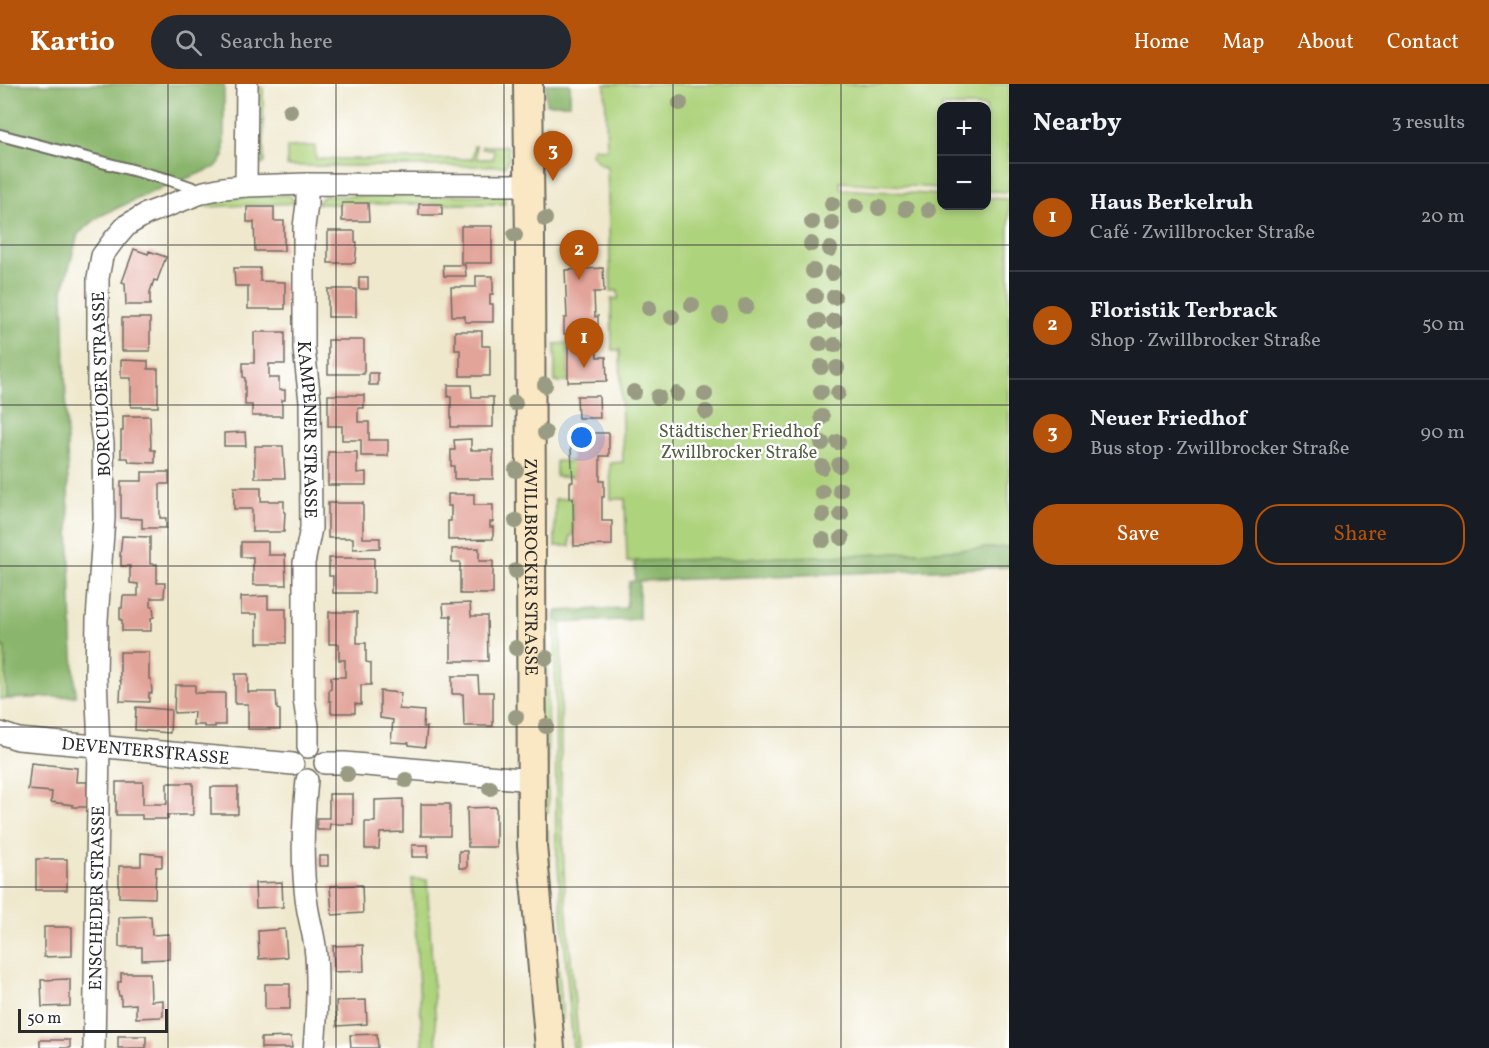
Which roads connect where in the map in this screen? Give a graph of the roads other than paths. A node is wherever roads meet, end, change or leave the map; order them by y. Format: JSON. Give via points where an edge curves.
{"nodes":[{"id":1,"x":247,"y":84,"type":"edge"},
{"id":2,"x":528,"y":84,"type":"edge"},
{"id":3,"x":0,"y":135,"type":"edge"},
{"id":4,"x":307,"y":184,"type":"junction"},
{"id":5,"x":530,"y":184,"type":"junction"},
{"id":6,"x":246,"y":186,"type":"junction"},
{"id":7,"x":204,"y":192,"type":"junction"},
{"id":8,"x":0,"y":733,"type":"edge"},
{"id":9,"x":99,"y":747,"type":"junction"},
{"id":10,"x":308,"y":747,"type":"junction"},
{"id":11,"x":325,"y":763,"type":"junction"},
{"id":12,"x":292,"y":764,"type":"junction"},
{"id":13,"x":307,"y":780,"type":"junction"},
{"id":14,"x":532,"y":780,"type":"junction"},
{"id":15,"x":94,"y":1048,"type":"edge"},
{"id":16,"x":314,"y":1048,"type":"edge"},
{"id":17,"x":550,"y":1048,"type":"edge"}],
"edges":[{"from":1,"to":6,"type":"street"},
{"from":2,"to":5,"type":"street","name":"ZWILLBROCKER STRASSE"},
{"from":3,"to":7,"type":"lane"},
{"from":4,"to":5,"type":"street","name":"BORCULOER STRASSE"},
{"from":4,"to":6,"type":"street","name":"BORCULOER STRASSE"},
{"from":4,"to":10,"type":"street","name":"KAMPENER STRASSE","via":[[304,349],[310,401],[310,528],[304,563],[304,699]]},
{"from":5,"to":14,"type":"street","name":"ZWILLBROCKER STRASSE"},
{"from":6,"to":7,"type":"street","name":"BORCULOER STRASSE"},
{"from":7,"to":9,"type":"street","name":"BORCULOER STRASSE","via":[[127,225],[102,256],[98,278],[98,406],[103,443],[104,518],[97,620]]},
{"from":8,"to":9,"type":"street","name":"DEVENTERSTRASSE","via":[[18,739]]},
{"from":9,"to":12,"type":"street","name":"DEVENTERSTRASSE"},
{"from":9,"to":15,"type":"street","name":"ENSCHEDER STRASSE"},
{"from":10,"to":11,"type":"street","via":[[321,753]]},
{"from":10,"to":12,"type":"street","via":[[297,752]]},
{"from":11,"to":13,"type":"street","via":[[321,773]]},
{"from":11,"to":14,"type":"street"},
{"from":12,"to":13,"type":"street","via":[[298,776]]},
{"from":13,"to":16,"type":"street","via":[[305,868],[318,1007]]},
{"from":14,"to":17,"type":"street","name":"ZWILLBROCKER STRASSE","via":[[532,855]]}]}
